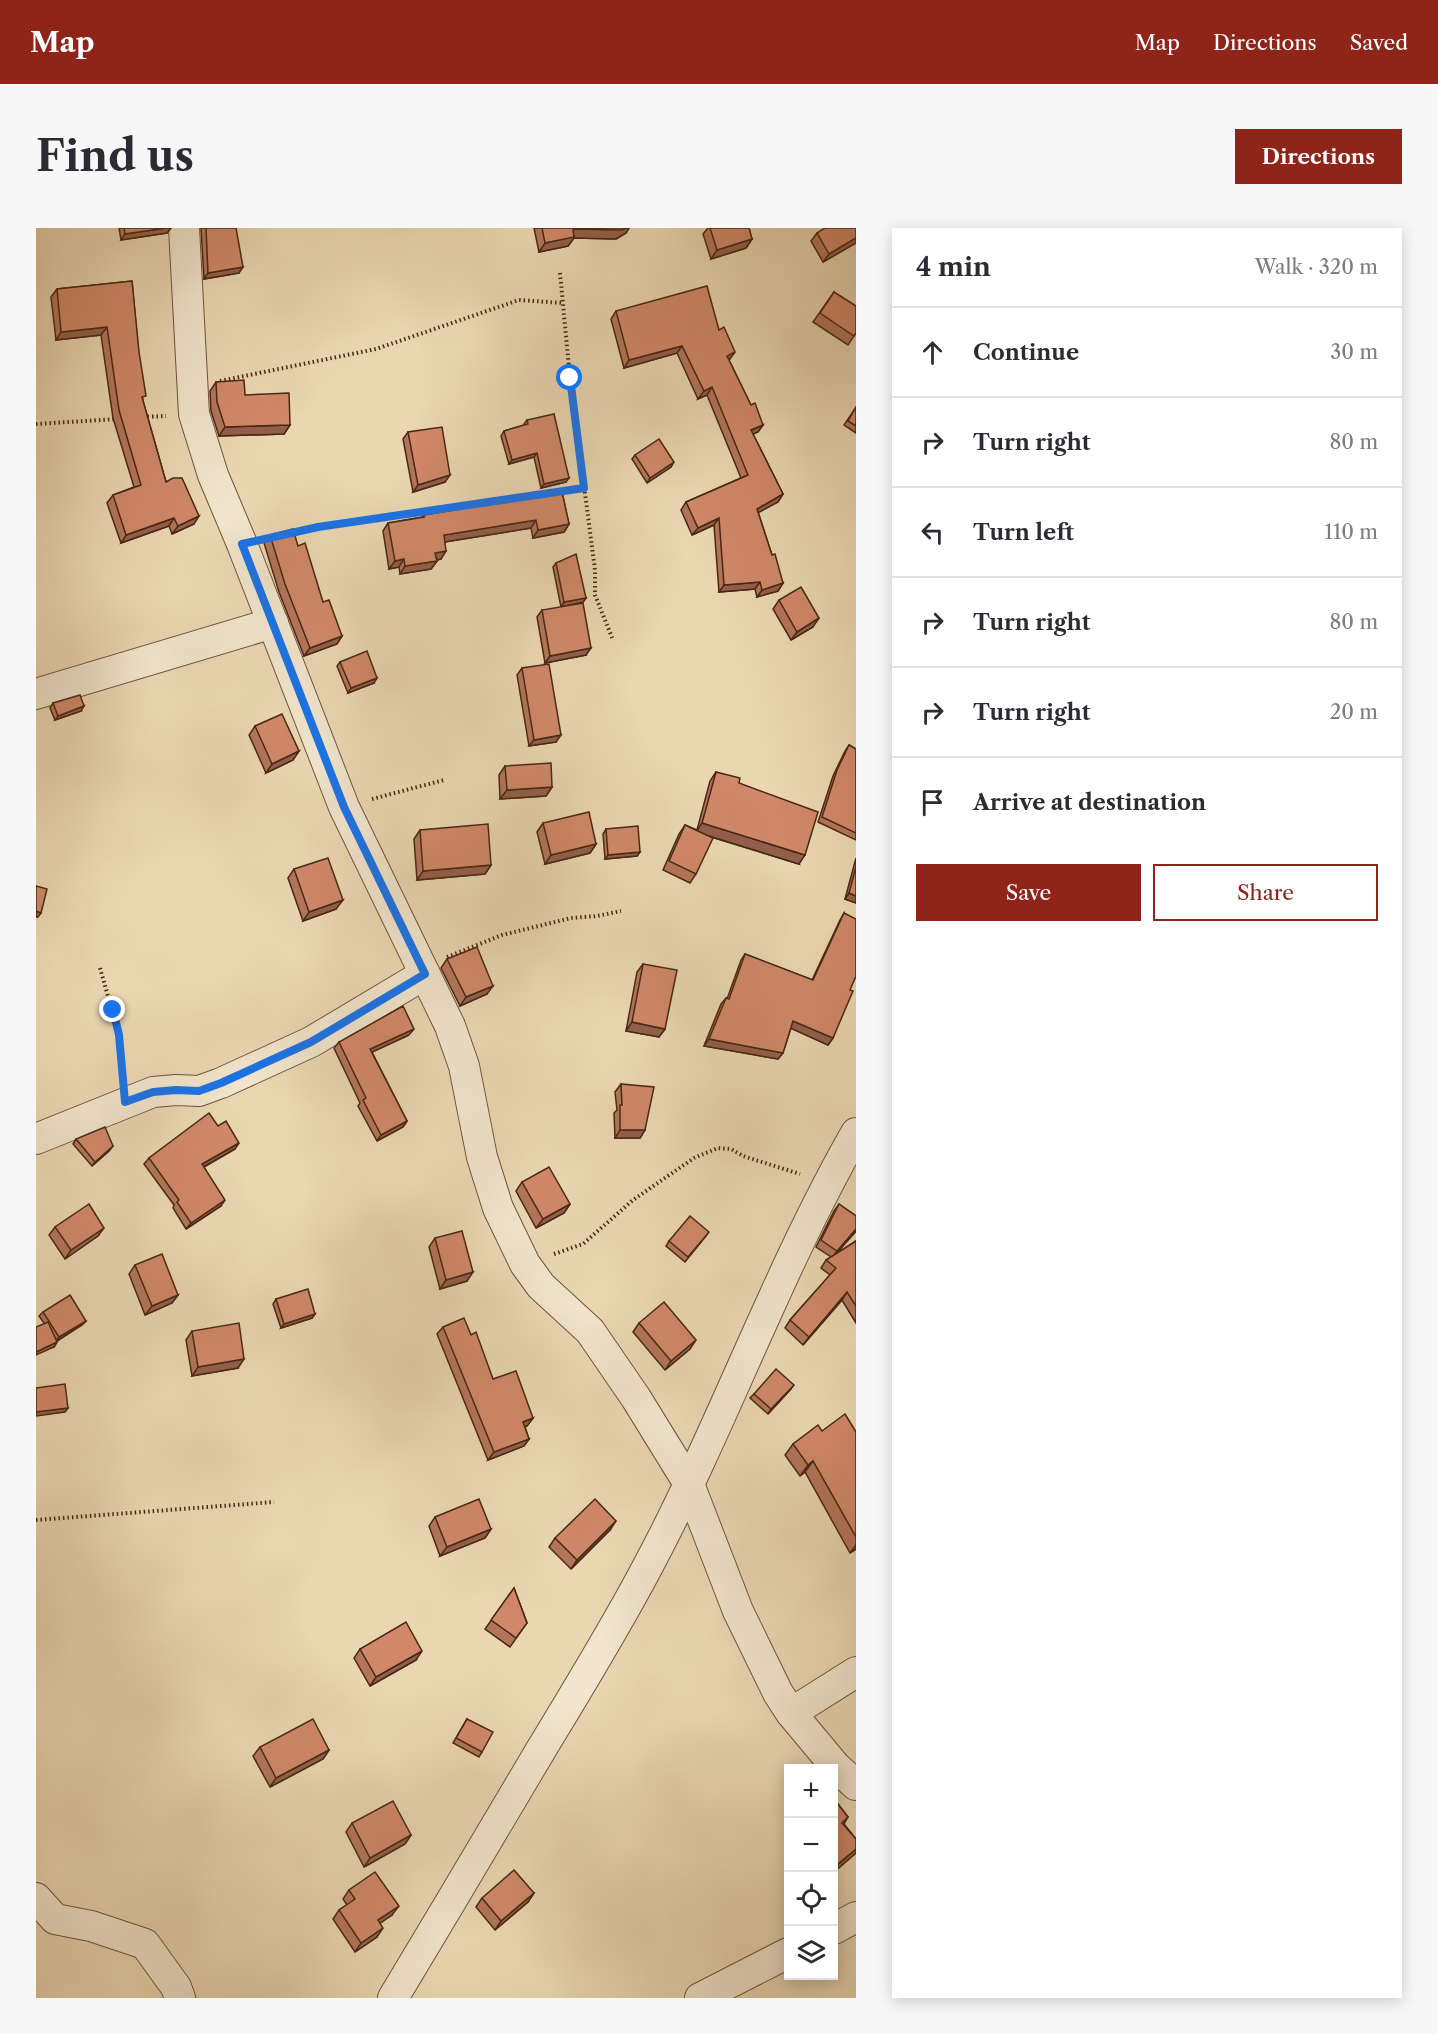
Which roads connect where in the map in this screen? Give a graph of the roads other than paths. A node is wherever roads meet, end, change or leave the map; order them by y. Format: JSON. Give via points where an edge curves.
{"nodes":[{"id":1,"x":184,"y":228,"type":"edge"},
{"id":2,"x":273,"y":623,"type":"junction"},
{"id":3,"x":36,"y":694,"type":"edge"},
{"id":4,"x":425,"y":974,"type":"junction"},
{"id":5,"x":856,"y":1133,"type":"edge"},
{"id":6,"x":36,"y":1139,"type":"edge"},
{"id":7,"x":689,"y":1484,"type":"junction"},
{"id":8,"x":856,"y":1672,"type":"edge"},
{"id":9,"x":791,"y":1713,"type":"junction"},
{"id":10,"x":856,"y":1785,"type":"edge"},
{"id":11,"x":36,"y":1898,"type":"edge"},
{"id":12,"x":856,"y":1917,"type":"edge"},
{"id":13,"x":838,"y":1927,"type":"edge"},
{"id":14,"x":784,"y":1956,"type":"edge"},
{"id":15,"x":180,"y":1998,"type":"edge"},
{"id":16,"x":393,"y":1998,"type":"edge"},
{"id":17,"x":700,"y":1998,"type":"edge"}],
"edges":[{"from":1,"to":2,"type":"street","via":[[193,400],[213,475]]},
{"from":2,"to":3,"type":"street"},
{"from":2,"to":4,"type":"street","via":[[344,807]]},
{"from":4,"to":6,"type":"street","via":[[311,1042],[221,1083],[199,1091],[153,1092]]},
{"from":4,"to":7,"type":"street","via":[[464,1066],[482,1157],[498,1208],[525,1264],[541,1286],[590,1331]]},
{"from":5,"to":7,"type":"street","via":[[827,1183]]},
{"from":7,"to":9,"type":"street","via":[[738,1611]]},
{"from":7,"to":16,"type":"street","via":[[592,1664]]},
{"from":8,"to":9,"type":"street"},
{"from":9,"to":10,"type":"street"},
{"from":11,"to":15,"type":"street","via":[[55,1919],[145,1944]]},
{"from":12,"to":13,"type":"street"},
{"from":14,"to":17,"type":"street"}]}
